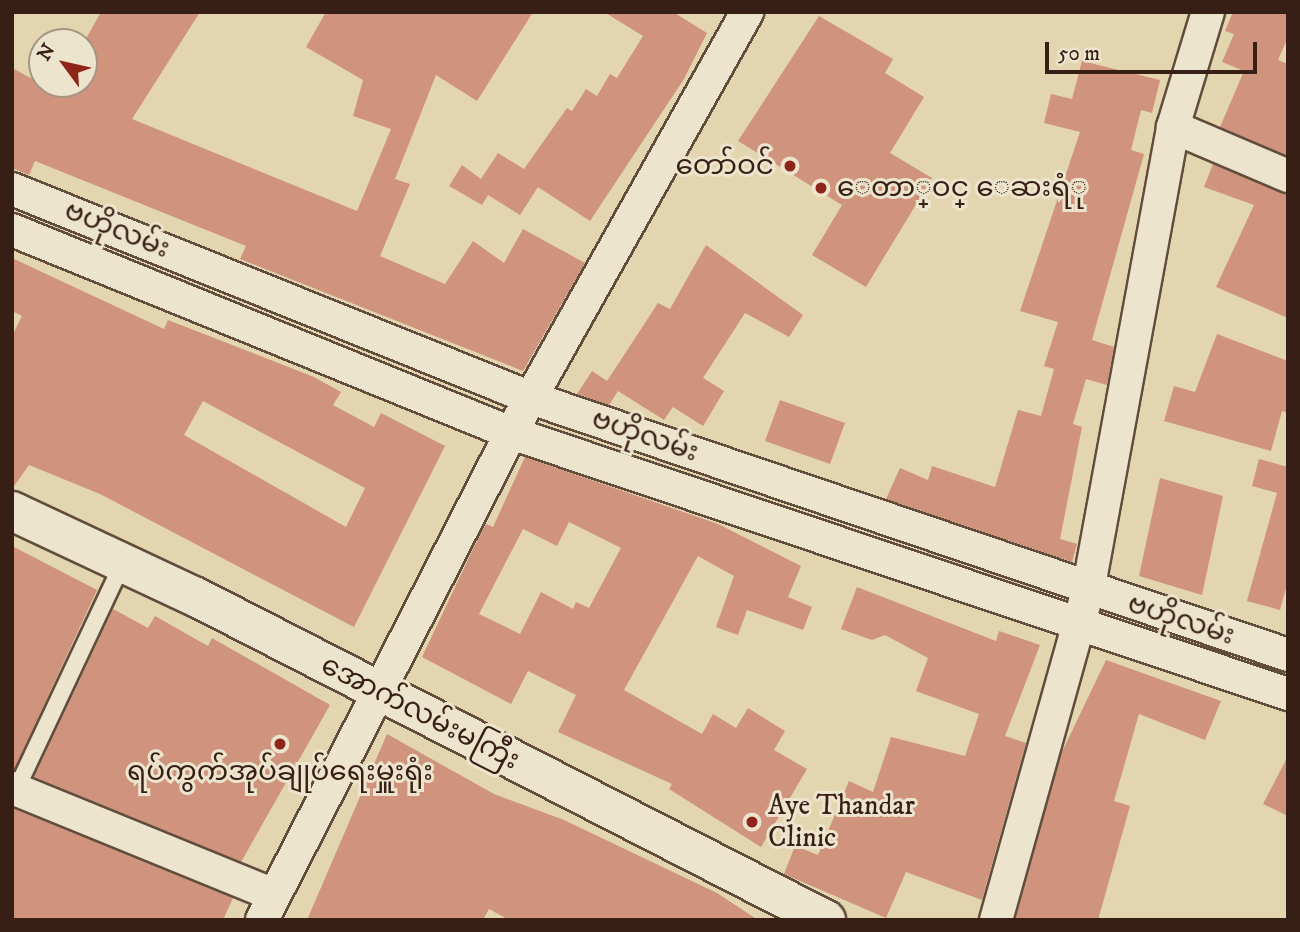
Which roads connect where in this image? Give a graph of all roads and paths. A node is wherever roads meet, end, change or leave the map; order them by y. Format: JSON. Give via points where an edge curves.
{"nodes":[{"id":1,"x":747,"y":12,"type":"edge"},
{"id":2,"x":1208,"y":12,"type":"edge"},
{"id":3,"x":1173,"y":127,"type":"junction"},
{"id":4,"x":1288,"y":176,"type":"edge"},
{"id":5,"x":12,"y":189,"type":"edge"},
{"id":6,"x":12,"y":230,"type":"edge"},
{"id":7,"x":531,"y":398,"type":"junction"},
{"id":8,"x":511,"y":433,"type":"junction"},
{"id":9,"x":12,"y":511,"type":"edge"},
{"id":10,"x":122,"y":565,"type":"junction"},
{"id":11,"x":1088,"y":591,"type":"junction"},
{"id":12,"x":1079,"y":623,"type":"junction"},
{"id":13,"x":1288,"y":655,"type":"edge"},
{"id":14,"x":379,"y":692,"type":"junction"},
{"id":15,"x":1288,"y":694,"type":"edge"},
{"id":16,"x":13,"y":792,"type":"edge"},
{"id":17,"x":268,"y":908,"type":"edge"},
{"id":18,"x":826,"y":920,"type":"edge"},
{"id":19,"x":996,"y":920,"type":"edge"}],
"edges":[{"from":1,"to":7,"type":"street"},
{"from":2,"to":3,"type":"street"},
{"from":3,"to":4,"type":"street"},
{"from":3,"to":11,"type":"street"},
{"from":5,"to":7,"type":"street","name":"ဗဟိုလမ်း"},
{"from":6,"to":8,"type":"street","name":"ဗဟိုလမ်း"},
{"from":7,"to":8,"type":"street"},
{"from":7,"to":11,"type":"street","name":"ဗဟိုလမ်း"},
{"from":8,"to":12,"type":"street","name":"ဗဟိုလမ်း"},
{"from":8,"to":14,"type":"street"},
{"from":9,"to":10,"type":"main road","name":"အောက်လမ်းမကြီး"},
{"from":10,"to":14,"type":"main road","name":"အောက်လမ်းမကြီး"},
{"from":10,"to":16,"type":"lane"},
{"from":11,"to":12,"type":"street"},
{"from":11,"to":13,"type":"street","name":"ဗဟိုလမ်း"},
{"from":12,"to":15,"type":"street","name":"ဗဟိုလမ်း"},
{"from":12,"to":19,"type":"street"},
{"from":14,"to":17,"type":"street"},
{"from":14,"to":18,"type":"main road","name":"အောက်လမ်းမကြီး"},
{"from":16,"to":17,"type":"street"}]}
